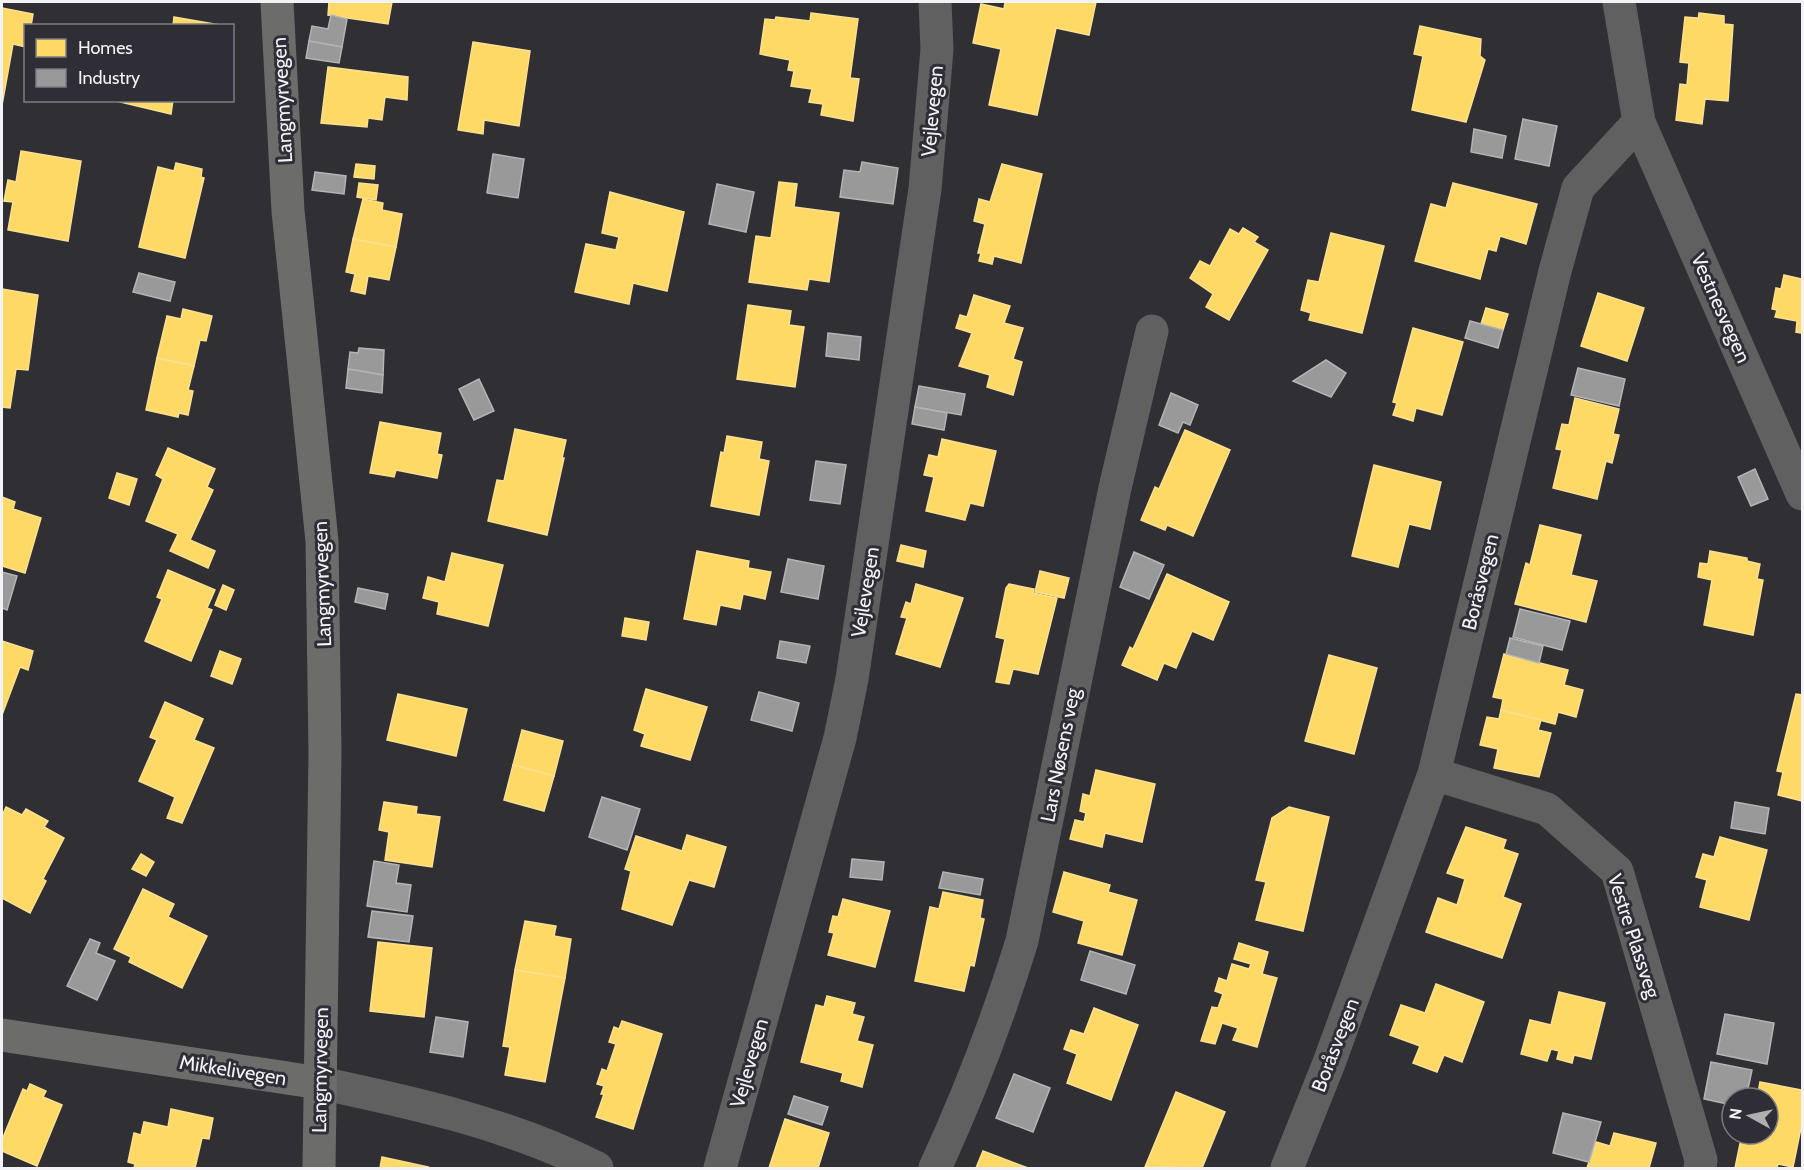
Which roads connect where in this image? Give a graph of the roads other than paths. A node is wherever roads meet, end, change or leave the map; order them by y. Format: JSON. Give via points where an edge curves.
{"nodes":[{"id":1,"x":277,"y":2,"type":"edge"},
{"id":2,"x":934,"y":2,"type":"edge"},
{"id":3,"x":1619,"y":2,"type":"edge"},
{"id":4,"x":1639,"y":122,"type":"junction"},
{"id":5,"x":1152,"y":331,"type":"dead end"},
{"id":6,"x":1803,"y":494,"type":"edge"},
{"id":7,"x":1434,"y":774,"type":"junction"},
{"id":8,"x":2,"y":1035,"type":"edge"},
{"id":9,"x":320,"y":1083,"type":"junction"},
{"id":10,"x":319,"y":1168,"type":"edge"},
{"id":11,"x":597,"y":1168,"type":"edge"},
{"id":12,"x":720,"y":1168,"type":"edge"},
{"id":13,"x":934,"y":1168,"type":"edge"},
{"id":14,"x":1287,"y":1168,"type":"edge"},
{"id":15,"x":1700,"y":1168,"type":"edge"}],
"edges":[{"from":1,"to":9,"type":"main road","name":"Langmyrvegen","via":[[288,211],[322,541],[325,753]]},
{"from":2,"to":12,"type":"street","name":"Vejlevegen","via":[[938,50],[925,189],[852,679],[840,738]]},
{"from":3,"to":4,"type":"street"},
{"from":4,"to":6,"type":"street","name":"Vestnesvegen"},
{"from":4,"to":7,"type":"street","name":"Boråsvegen","via":[[1578,188]]},
{"from":5,"to":13,"type":"street","name":"Lars Nøsens veg","via":[[1114,488],[1022,940],[1004,1003],[974,1082]]},
{"from":7,"to":14,"type":"street","name":"Boråsvegen"},
{"from":7,"to":15,"type":"street","name":"Vestre Plassveg","via":[[1547,809],[1617,872],[1701,1160]]},
{"from":8,"to":9,"type":"main road","name":"Mikkelivegen"},
{"from":9,"to":10,"type":"main road","name":"Langmyrvegen"},
{"from":9,"to":11,"type":"street","name":"Mikkelivegen","via":[[406,1101],[510,1131]]}]}
